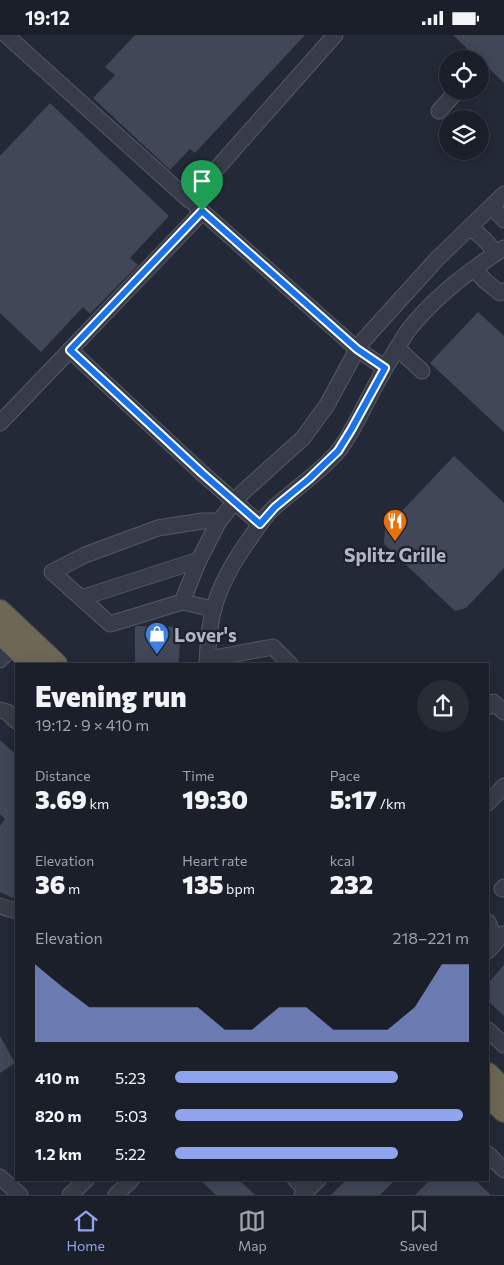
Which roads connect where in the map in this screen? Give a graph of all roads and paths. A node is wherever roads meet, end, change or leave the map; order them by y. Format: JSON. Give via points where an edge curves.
{"nodes":[{"id":1,"x":6,"y":35,"type":"edge"},
{"id":2,"x":335,"y":35,"type":"edge"},
{"id":3,"x":449,"y":100,"type":"edge"},
{"id":4,"x":440,"y":110,"type":"edge"},
{"id":5,"x":504,"y":194,"type":"edge"},
{"id":6,"x":189,"y":200,"type":"junction"},
{"id":7,"x":492,"y":206,"type":"junction"},
{"id":8,"x":202,"y":211,"type":"junction"},
{"id":9,"x":504,"y":220,"type":"edge"},
{"id":10,"x":470,"y":227,"type":"junction"},
{"id":11,"x":500,"y":251,"type":"edge"},
{"id":12,"x":475,"y":269,"type":"junction"},
{"id":13,"x":504,"y":291,"type":"edge"},
{"id":14,"x":398,"y":348,"type":"junction"},
{"id":15,"x":357,"y":349,"type":"junction"},
{"id":16,"x":70,"y":350,"type":"junction"},
{"id":17,"x":385,"y":368,"type":"junction"},
{"id":18,"x":422,"y":371,"type":"dead end"},
{"id":19,"x":0,"y":423,"type":"edge"},
{"id":20,"x":234,"y":502,"type":"junction"},
{"id":21,"x":219,"y":521,"type":"junction"},
{"id":22,"x":260,"y":524,"type":"junction"},
{"id":23,"x":199,"y":560,"type":"junction"},
{"id":24,"x":81,"y":598,"type":"junction"},
{"id":25,"x":182,"y":602,"type":"junction"},
{"id":26,"x":214,"y":609,"type":"junction"},
{"id":27,"x":0,"y":611,"type":"edge"},
{"id":28,"x":4,"y":646,"type":"edge"},
{"id":29,"x":208,"y":661,"type":"edge"},
{"id":30,"x":31,"y":663,"type":"edge"},
{"id":31,"x":43,"y":663,"type":"edge"},
{"id":32,"x":55,"y":663,"type":"edge"},
{"id":33,"x":289,"y":663,"type":"edge"},
{"id":34,"x":489,"y":706,"type":"edge"},
{"id":35,"x":0,"y":710,"type":"edge"},
{"id":36,"x":504,"y":712,"type":"edge"},
{"id":37,"x":15,"y":720,"type":"edge"},
{"id":38,"x":504,"y":786,"type":"edge"},
{"id":39,"x":489,"y":802,"type":"edge"},
{"id":40,"x":0,"y":906,"type":"edge"},
{"id":41,"x":15,"y":911,"type":"edge"},
{"id":42,"x":489,"y":924,"type":"edge"},
{"id":43,"x":496,"y":942,"type":"edge"},
{"id":44,"x":489,"y":1031,"type":"edge"},
{"id":45,"x":504,"y":1045,"type":"edge"},
{"id":46,"x":489,"y":1075,"type":"edge"},
{"id":47,"x":504,"y":1089,"type":"edge"},
{"id":48,"x":489,"y":1097,"type":"edge"},
{"id":49,"x":504,"y":1111,"type":"edge"},
{"id":50,"x":489,"y":1155,"type":"edge"},
{"id":51,"x":504,"y":1170,"type":"edge"},
{"id":52,"x":0,"y":1177,"type":"edge"},
{"id":53,"x":85,"y":1181,"type":"edge"},
{"id":54,"x":130,"y":1181,"type":"edge"},
{"id":55,"x":296,"y":1181,"type":"edge"},
{"id":56,"x":317,"y":1181,"type":"edge"},
{"id":57,"x":305,"y":1193,"type":"edge"},
{"id":58,"x":20,"y":1195,"type":"edge"},
{"id":59,"x":70,"y":1195,"type":"edge"},
{"id":60,"x":116,"y":1195,"type":"edge"}],
"edges":[{"from":1,"to":6,"type":"street"},
{"from":2,"to":6,"type":"street"},
{"from":3,"to":4,"type":"street"},
{"from":5,"to":7,"type":"street"},
{"from":6,"to":8,"type":"street"},
{"from":7,"to":9,"type":"street"},
{"from":7,"to":10,"type":"street"},
{"from":8,"to":15,"type":"street"},
{"from":8,"to":16,"type":"street"},
{"from":10,"to":11,"type":"street"},
{"from":10,"to":15,"type":"street","via":[[432,264]]},
{"from":11,"to":12,"type":"street"},
{"from":12,"to":13,"type":"street","via":[[500,293]]},
{"from":12,"to":14,"type":"street","via":[[422,315]]},
{"from":14,"to":17,"type":"street"},
{"from":14,"to":18,"type":"street"},
{"from":15,"to":17,"type":"street"},
{"from":15,"to":20,"type":"street","via":[[327,405],[303,438]]},
{"from":16,"to":19,"type":"street"},
{"from":16,"to":20,"type":"street"},
{"from":17,"to":22,"type":"street","via":[[338,451]]},
{"from":20,"to":21,"type":"street"},
{"from":20,"to":22,"type":"street"},
{"from":21,"to":23,"type":"street"},
{"from":21,"to":24,"type":"street","via":[[158,528],[85,555],[52,572]]},
{"from":22,"to":26,"type":"street","via":[[230,570]]},
{"from":23,"to":24,"type":"street"},
{"from":23,"to":25,"type":"street"},
{"from":24,"to":25,"type":"street","via":[[110,624]]},
{"from":25,"to":26,"type":"street"},
{"from":26,"to":29,"type":"street"},
{"from":27,"to":32,"type":"highway"},
{"from":28,"to":30,"type":"highway"},
{"from":28,"to":31,"type":"highway","via":[[30,651]]},
{"from":29,"to":33,"type":"street","via":[[273,647]]},
{"from":34,"to":36,"type":"street","via":[[493,702]]},
{"from":35,"to":37,"type":"street","via":[[8,712]]},
{"from":38,"to":39,"type":"street"},
{"from":40,"to":41,"type":"street"},
{"from":42,"to":43,"type":"street"},
{"from":44,"to":45,"type":"street"},
{"from":46,"to":47,"type":"highway"},
{"from":48,"to":49,"type":"highway"},
{"from":50,"to":51,"type":"street"},
{"from":52,"to":58,"type":"street"},
{"from":53,"to":59,"type":"street"},
{"from":54,"to":60,"type":"street"},
{"from":55,"to":57,"type":"street"},
{"from":56,"to":57,"type":"street"}]}
